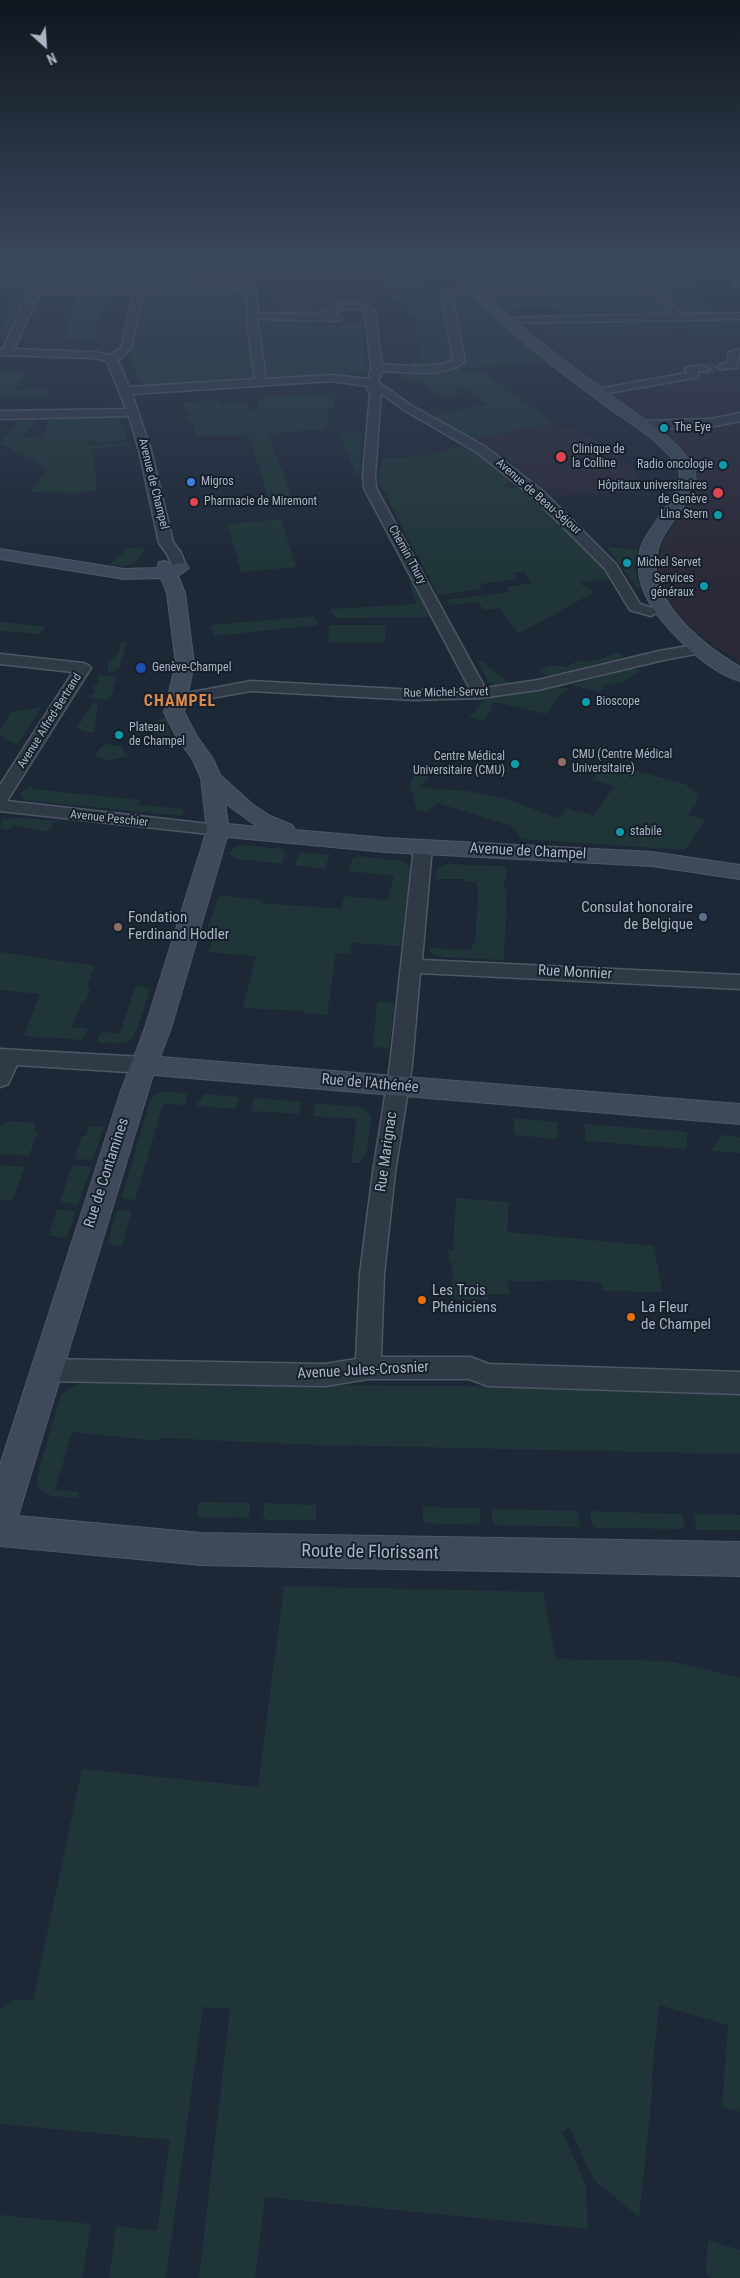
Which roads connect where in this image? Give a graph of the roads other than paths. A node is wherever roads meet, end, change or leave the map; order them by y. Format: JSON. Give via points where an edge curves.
{"nodes":[{"id":1,"x":115,"y":366,"type":"edge"},
{"id":2,"x":258,"y":366,"type":"edge"},
{"id":3,"x":440,"y":366,"type":"edge"},
{"id":4,"x":566,"y":366,"type":"edge"},
{"id":5,"x":377,"y":367,"type":"joint"},
{"id":6,"x":703,"y":368,"type":"tunnel mouth"},
{"id":7,"x":260,"y":382,"type":"junction"},
{"id":8,"x":372,"y":383,"type":"junction"},
{"id":9,"x":125,"y":391,"type":"junction"},
{"id":10,"x":598,"y":392,"type":"junction"},
{"id":11,"x":401,"y":403,"type":"junction"},
{"id":12,"x":375,"y":405,"type":"junction"},
{"id":13,"x":133,"y":412,"type":"junction"},
{"id":14,"x":0,"y":414,"type":"edge"},
{"id":15,"x":739,"y":417,"type":"edge"},
{"id":16,"x":641,"y":425,"type":"junction"},
{"id":17,"x":0,"y":554,"type":"edge"},
{"id":18,"x":171,"y":569,"type":"junction"},
{"id":19,"x":650,"y":588,"type":"junction"},
{"id":20,"x":651,"y":612,"type":"junction"},
{"id":21,"x":670,"y":619,"type":"junction"},
{"id":22,"x":692,"y":651,"type":"junction"},
{"id":23,"x":0,"y":658,"type":"edge"},
{"id":24,"x":740,"y":675,"type":"edge"},
{"id":25,"x":740,"y":690,"type":"edge"},
{"id":26,"x":480,"y":693,"type":"junction"},
{"id":27,"x":182,"y":696,"type":"junction"},
{"id":28,"x":211,"y":778,"type":"junction"},
{"id":29,"x":0,"y":799,"type":"edge"},
{"id":30,"x":0,"y":806,"type":"edge"},
{"id":31,"x":218,"y":830,"type":"junction"},
{"id":32,"x":314,"y":839,"type":"junction"},
{"id":33,"x":423,"y":847,"type":"junction"},
{"id":34,"x":740,"y":872,"type":"edge"},
{"id":35,"x":411,"y":959,"type":"junction"},
{"id":36,"x":740,"y":982,"type":"edge"},
{"id":37,"x":5,"y":1056,"type":"edge"},
{"id":38,"x":144,"y":1065,"type":"junction"},
{"id":39,"x":0,"y":1079,"type":"edge"},
{"id":40,"x":397,"y":1086,"type":"junction"},
{"id":41,"x":740,"y":1114,"type":"edge"},
{"id":42,"x":368,"y":1368,"type":"junction"},
{"id":43,"x":45,"y":1370,"type":"junction"},
{"id":44,"x":740,"y":1383,"type":"edge"},
{"id":45,"x":0,"y":1518,"type":"edge"},
{"id":46,"x":0,"y":1530,"type":"edge"},
{"id":47,"x":740,"y":1559,"type":"edge"}],
"edges":[{"from":1,"to":9,"type":"street","name":"Avenue de Champel"},
{"from":2,"to":7,"type":"street"},
{"from":3,"to":5,"type":"street"},
{"from":4,"to":10,"type":"main road"},
{"from":5,"to":8,"type":"street"},
{"from":6,"to":10,"type":"street","via":[[691,369],[694,375]]},
{"from":7,"to":8,"type":"street","via":[[337,378]]},
{"from":7,"to":9,"type":"street"},
{"from":8,"to":11,"type":"street","name":"Avenue de Beau-Séjour"},
{"from":8,"to":12,"type":"street","name":"Chemin Thury"},
{"from":9,"to":13,"type":"street","name":"Avenue de Champel"},
{"from":10,"to":16,"type":"main road"},
{"from":11,"to":12,"type":"street","via":[[390,408]]},
{"from":11,"to":20,"type":"street","name":"Avenue de Beau-Séjour","via":[[502,464],[598,552],[635,607]]},
{"from":12,"to":26,"type":"street","name":"Chemin Thury","via":[[370,488]]},
{"from":13,"to":14,"type":"street"},
{"from":13,"to":18,"type":"street","name":"Avenue de Champel","via":[[146,450],[166,543],[174,553]]},
{"from":15,"to":16,"type":"street","via":[[710,423]]},
{"from":16,"to":19,"type":"main road","via":[[678,457],[689,471],[690,479],[684,496],[658,531],[650,548],[646,566]]},
{"from":17,"to":18,"type":"main road","via":[[134,575]]},
{"from":18,"to":27,"type":"main road","name":"Avenue de Champel","via":[[185,578],[197,659],[196,673]]},
{"from":19,"to":20,"type":"main road","via":[[648,603]]},
{"from":19,"to":21,"type":"main road"},
{"from":20,"to":21,"type":"main road"},
{"from":20,"to":22,"type":"main road","via":[[663,632]]},
{"from":21,"to":22,"type":"main road"},
{"from":22,"to":24,"type":"main road"},
{"from":22,"to":25,"type":"main road","via":[[715,676]]},
{"from":22,"to":26,"type":"street","name":"Rue Michel-Servet","via":[[545,684]]},
{"from":23,"to":29,"type":"street","name":"Avenue Alfred-Bertrand","via":[[83,668]]},
{"from":26,"to":27,"type":"street","name":"Rue Michel-Servet","via":[[415,695],[251,686]]},
{"from":27,"to":28,"type":"main road","name":"Avenue de Champel","via":[[174,712]]},
{"from":28,"to":31,"type":"main road","name":"Avenue de Champel"},
{"from":28,"to":32,"type":"main road","name":"Avenue de Champel","via":[[236,804],[259,820]]},
{"from":30,"to":31,"type":"street","name":"Avenue Peschier"},
{"from":31,"to":32,"type":"main road","name":"Avenue de Champel"},
{"from":31,"to":38,"type":"main road","name":"Rue de Contamines"},
{"from":32,"to":33,"type":"main road","name":"Avenue de Champel"},
{"from":33,"to":34,"type":"main road","name":"Avenue de Champel","via":[[652,859]]},
{"from":33,"to":35,"type":"street","name":"Rue Marignac"},
{"from":35,"to":36,"type":"street","name":"Rue Monnier"},
{"from":35,"to":40,"type":"street","name":"Rue Marignac"},
{"from":37,"to":38,"type":"street","name":"Rue de l'Athénée"},
{"from":37,"to":39,"type":"street"},
{"from":38,"to":40,"type":"main road","name":"Rue de l'Athénée"},
{"from":38,"to":43,"type":"main road","name":"Rue de Contamines"},
{"from":40,"to":41,"type":"main road","name":"Rue de l'Athénée"},
{"from":40,"to":42,"type":"street","name":"Rue Marignac","via":[[372,1274]]},
{"from":42,"to":43,"type":"street","name":"Avenue Jules-Crosnier","via":[[325,1375]]},
{"from":42,"to":44,"type":"street","name":"Avenue Jules-Crosnier","via":[[470,1368],[488,1375]]},
{"from":43,"to":45,"type":"main road","name":"Rue de Contamines"},
{"from":46,"to":47,"type":"main road","name":"Route de Florissant","via":[[201,1549]]}]}
